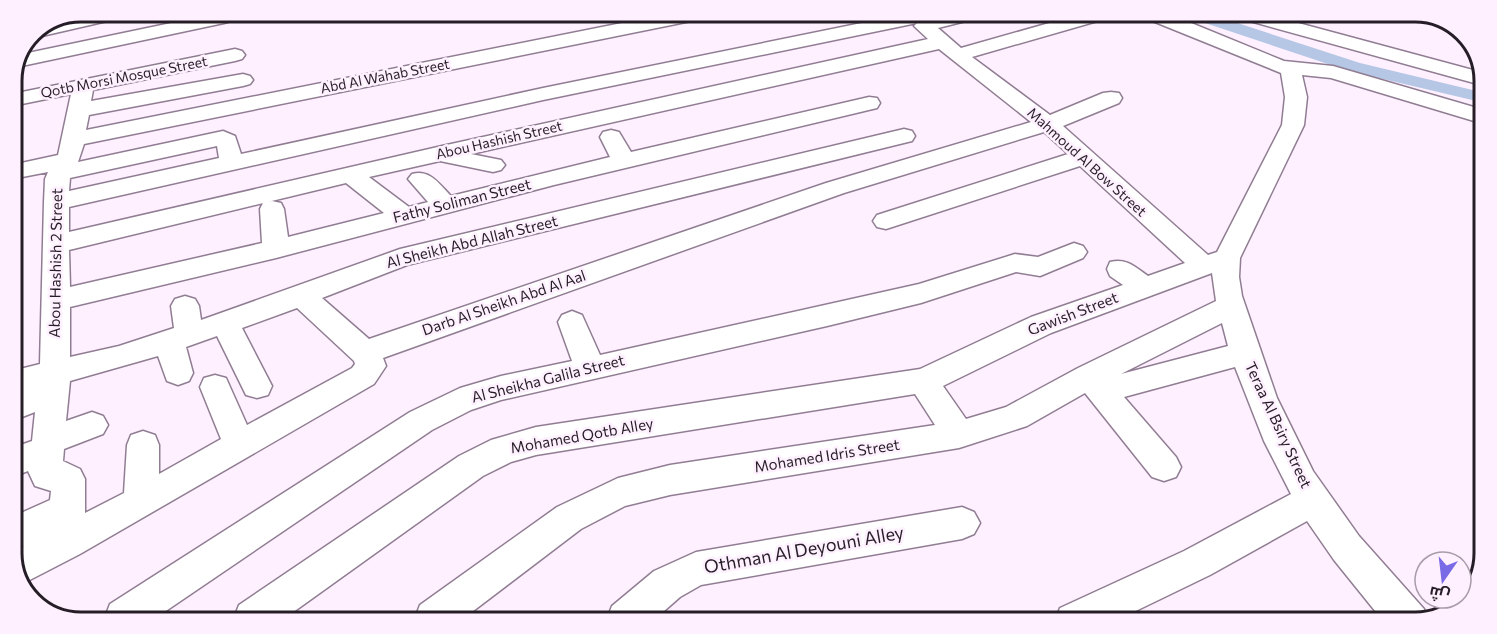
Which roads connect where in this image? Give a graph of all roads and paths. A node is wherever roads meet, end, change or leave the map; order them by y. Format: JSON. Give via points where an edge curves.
{"nodes":[{"id":1,"x":193,"y":22,"type":"edge"},
{"id":2,"x":226,"y":22,"type":"edge"},
{"id":3,"x":656,"y":22,"type":"edge"},
{"id":4,"x":907,"y":22,"type":"edge"},
{"id":5,"x":919,"y":22,"type":"edge"},
{"id":6,"x":1067,"y":22,"type":"edge"},
{"id":7,"x":1172,"y":22,"type":"edge"},
{"id":8,"x":1293,"y":22,"type":"edge"},
{"id":9,"x":1313,"y":25,"type":"edge"},
{"id":10,"x":950,"y":48,"type":"junction"},
{"id":11,"x":235,"y":55,"type":"junction"},
{"id":12,"x":28,"y":59,"type":"edge"},
{"id":13,"x":1290,"y":69,"type":"junction"},
{"id":14,"x":1474,"y":76,"type":"edge"},
{"id":15,"x":243,"y":80,"type":"junction"},
{"id":16,"x":81,"y":98,"type":"junction"},
{"id":17,"x":1111,"y":98,"type":"dead end"},
{"id":18,"x":23,"y":100,"type":"edge"},
{"id":19,"x":250,"y":103,"type":"junction"},
{"id":20,"x":869,"y":103,"type":"dead end"},
{"id":21,"x":1474,"y":114,"type":"edge"},
{"id":22,"x":428,"y":119,"type":"junction"},
{"id":23,"x":1048,"y":124,"type":"junction"},
{"id":24,"x":904,"y":136,"type":"dead end"},
{"id":25,"x":611,"y":137,"type":"dead end"},
{"id":26,"x":440,"y":153,"type":"junction"},
{"id":27,"x":1083,"y":157,"type":"junction"},
{"id":28,"x":66,"y":158,"type":"junction"},
{"id":29,"x":624,"y":161,"type":"junction"},
{"id":30,"x":232,"y":163,"type":"junction"},
{"id":31,"x":493,"y":165,"type":"dead end"},
{"id":32,"x":23,"y":169,"type":"edge"},
{"id":33,"x":352,"y":176,"type":"junction"},
{"id":34,"x":420,"y":179,"type":"dead end"},
{"id":35,"x":57,"y":202,"type":"junction"},
{"id":36,"x":446,"y":205,"type":"junction"},
{"id":37,"x":272,"y":209,"type":"dead end"},
{"id":38,"x":405,"y":216,"type":"junction"},
{"id":39,"x":886,"y":221,"type":"dead end"},
{"id":40,"x":56,"y":244,"type":"junction"},
{"id":41,"x":276,"y":249,"type":"junction"},
{"id":42,"x":1074,"y":252,"type":"dead end"},
{"id":43,"x":1216,"y":262,"type":"junction"},
{"id":44,"x":1120,"y":268,"type":"dead end"},
{"id":45,"x":1144,"y":288,"type":"junction"},
{"id":46,"x":301,"y":296,"type":"junction"},
{"id":47,"x":56,"y":300,"type":"junction"},
{"id":48,"x":185,"y":306,"type":"dead end"},
{"id":49,"x":1231,"y":306,"type":"junction"},
{"id":50,"x":225,"y":322,"type":"junction"},
{"id":51,"x":572,"y":322,"type":"dead end"},
{"id":52,"x":179,"y":337,"type":"junction"},
{"id":53,"x":365,"y":353,"type":"junction"},
{"id":54,"x":1245,"y":353,"type":"junction"},
{"id":55,"x":590,"y":368,"type":"junction"},
{"id":56,"x":178,"y":373,"type":"dead end"},
{"id":57,"x":923,"y":381,"type":"junction"},
{"id":58,"x":23,"y":383,"type":"edge"},
{"id":59,"x":54,"y":383,"type":"junction"},
{"id":60,"x":1095,"y":383,"type":"junction"},
{"id":61,"x":258,"y":386,"type":"dead end"},
{"id":62,"x":215,"y":387,"type":"dead end"},
{"id":63,"x":23,"y":401,"type":"edge"},
{"id":64,"x":92,"y":425,"type":"dead end"},
{"id":65,"x":958,"y":435,"type":"junction"},
{"id":66,"x":48,"y":445,"type":"junction"},
{"id":67,"x":143,"y":445,"type":"dead end"},
{"id":68,"x":240,"y":445,"type":"junction"},
{"id":69,"x":23,"y":458,"type":"edge"},
{"id":70,"x":1164,"y":467,"type":"dead end"},
{"id":71,"x":1313,"y":500,"type":"junction"},
{"id":72,"x":141,"y":501,"type":"junction"},
{"id":73,"x":962,"y":523,"type":"dead end"},
{"id":74,"x":68,"y":525,"type":"junction"},
{"id":75,"x":23,"y":532,"type":"edge"},
{"id":76,"x":24,"y":562,"type":"edge"},
{"id":77,"x":132,"y":612,"type":"edge"},
{"id":78,"x":262,"y":612,"type":"edge"},
{"id":79,"x":442,"y":612,"type":"edge"},
{"id":80,"x":634,"y":612,"type":"edge"},
{"id":81,"x":1093,"y":612,"type":"edge"},
{"id":82,"x":1402,"y":612,"type":"edge"}],
"edges":[{"from":1,"to":12,"type":"street"},
{"from":2,"to":11,"type":"street"},
{"from":3,"to":19,"type":"street","name":"Abd Al Wahab Street"},
{"from":4,"to":22,"type":"street"},
{"from":5,"to":10,"type":"street","name":"Mahmoud Al Bow Street"},
{"from":6,"to":10,"type":"street","name":"Abou Hashish Street"},
{"from":7,"to":13,"type":"street"},
{"from":8,"to":9,"type":"street"},
{"from":9,"to":14,"type":"street"},
{"from":10,"to":23,"type":"street","name":"Mahmoud Al Bow Street"},
{"from":10,"to":26,"type":"street","name":"Abou Hashish Street"},
{"from":11,"to":15,"type":"street"},
{"from":11,"to":16,"type":"street","name":"Qotb Morsi Mosque Street"},
{"from":13,"to":21,"type":"street","via":[[1333,72]]},
{"from":13,"to":43,"type":"street","name":"Teraa Al Bsiry Street","via":[[1296,97],[1293,125]]},
{"from":15,"to":16,"type":"street"},
{"from":15,"to":19,"type":"street"},
{"from":16,"to":18,"type":"street","name":"Qotb Morsi Mosque Street"},
{"from":16,"to":28,"type":"street","name":"Abou Hashish 2 Street"},
{"from":17,"to":23,"type":"street","name":"Darb Al Sheikh Abd Al Aal"},
{"from":19,"to":28,"type":"street","name":"Abd Al Wahab Street"},
{"from":20,"to":29,"type":"street","name":"Fathy Soliman Street","via":[[697,134]]},
{"from":22,"to":26,"type":"street"},
{"from":22,"to":30,"type":"street"},
{"from":23,"to":27,"type":"street","name":"Mahmoud Al Bow Street"},
{"from":23,"to":53,"type":"street","name":"Darb Al Sheikh Abd Al Aal","via":[[835,188]]},
{"from":24,"to":46,"type":"street","name":"Al Sheikh Abd Allah Street","via":[[400,258]]},
{"from":25,"to":29,"type":"street"},
{"from":26,"to":31,"type":"street"},
{"from":26,"to":33,"type":"street","name":"Abou Hashish Street"},
{"from":27,"to":39,"type":"street"},
{"from":27,"to":43,"type":"street","name":"Mahmoud Al Bow Street"},
{"from":28,"to":30,"type":"street","via":[[223,138]]},
{"from":28,"to":32,"type":"street"},
{"from":28,"to":35,"type":"street","name":"Abou Hashish 2 Street"},
{"from":29,"to":36,"type":"street","name":"Fathy Soliman Street"},
{"from":30,"to":35,"type":"street"},
{"from":33,"to":38,"type":"street"},
{"from":33,"to":40,"type":"street","name":"Abou Hashish Street"},
{"from":34,"to":36,"type":"street"},
{"from":35,"to":40,"type":"street","name":"Abou Hashish 2 Street"},
{"from":36,"to":38,"type":"street","name":"Fathy Soliman Street"},
{"from":37,"to":41,"type":"street"},
{"from":38,"to":41,"type":"street","name":"Fathy Soliman Street"},
{"from":40,"to":47,"type":"street","name":"Abou Hashish 2 Street"},
{"from":41,"to":47,"type":"street","name":"Fathy Soliman Street"},
{"from":42,"to":55,"type":"street","name":"Al Sheikha Galila Street","via":[[1040,267],[1015,263],[921,293]]},
{"from":43,"to":45,"type":"street","name":"Gawish Street"},
{"from":43,"to":49,"type":"street","name":"Teraa Al Bsiry Street"},
{"from":44,"to":45,"type":"street"},
{"from":45,"to":57,"type":"street","name":"Gawish Street","via":[[1041,325]]},
{"from":46,"to":50,"type":"street","name":"Al Sheikh Abd Allah Street"},
{"from":46,"to":53,"type":"street"},
{"from":47,"to":59,"type":"street","name":"Abou Hashish 2 Street"},
{"from":48,"to":52,"type":"street"},
{"from":49,"to":54,"type":"street","name":"Teraa Al Bsiry Street"},
{"from":49,"to":60,"type":"street","name":"Mohamed Idris Street"},
{"from":50,"to":52,"type":"street","name":"Al Sheikh Abd Allah Street"},
{"from":50,"to":61,"type":"street"},
{"from":51,"to":55,"type":"street"},
{"from":52,"to":56,"type":"street"},
{"from":52,"to":59,"type":"street","name":"Al Sheikh Abd Allah Street"},
{"from":53,"to":68,"type":"street","via":[[371,366],[367,373]]},
{"from":54,"to":60,"type":"street"},
{"from":54,"to":71,"type":"street","name":"Teraa Al Bsiry Street","via":[[1273,421]]},
{"from":55,"to":77,"type":"street","name":"Al Sheikha Galila Street","via":[[481,393],[440,410]]},
{"from":57,"to":65,"type":"street"},
{"from":57,"to":78,"type":"street","name":"Mohamed Qotb Alley","via":[[536,441],[503,450],[471,466]]},
{"from":58,"to":59,"type":"street","name":"Al Sheikh Abd Allah Street"},
{"from":59,"to":63,"type":"street"},
{"from":59,"to":66,"type":"street","name":"Abou Hashish 2 Street"},
{"from":60,"to":65,"type":"street","name":"Mohamed Idris Street","via":[[1016,417]]},
{"from":60,"to":70,"type":"street"},
{"from":62,"to":68,"type":"street"},
{"from":64,"to":66,"type":"street"},
{"from":65,"to":79,"type":"street","name":"Mohamed Idris Street","via":[[670,480],[618,493],[569,518]]},
{"from":66,"to":69,"type":"street"},
{"from":66,"to":74,"type":"street","name":"Abou Hashish 2 Street","via":[[45,475],[68,478]]},
{"from":67,"to":72,"type":"street"},
{"from":68,"to":72,"type":"street"},
{"from":71,"to":81,"type":"street","via":[[1197,563]]},
{"from":71,"to":82,"type":"street","name":"Teraa Al Bsiry Street"},
{"from":72,"to":74,"type":"street"},
{"from":73,"to":80,"type":"street","name":"Othman Al Deyouni Alley","via":[[696,569],[667,584]]},
{"from":74,"to":75,"type":"street"},
{"from":74,"to":76,"type":"street"}]}
